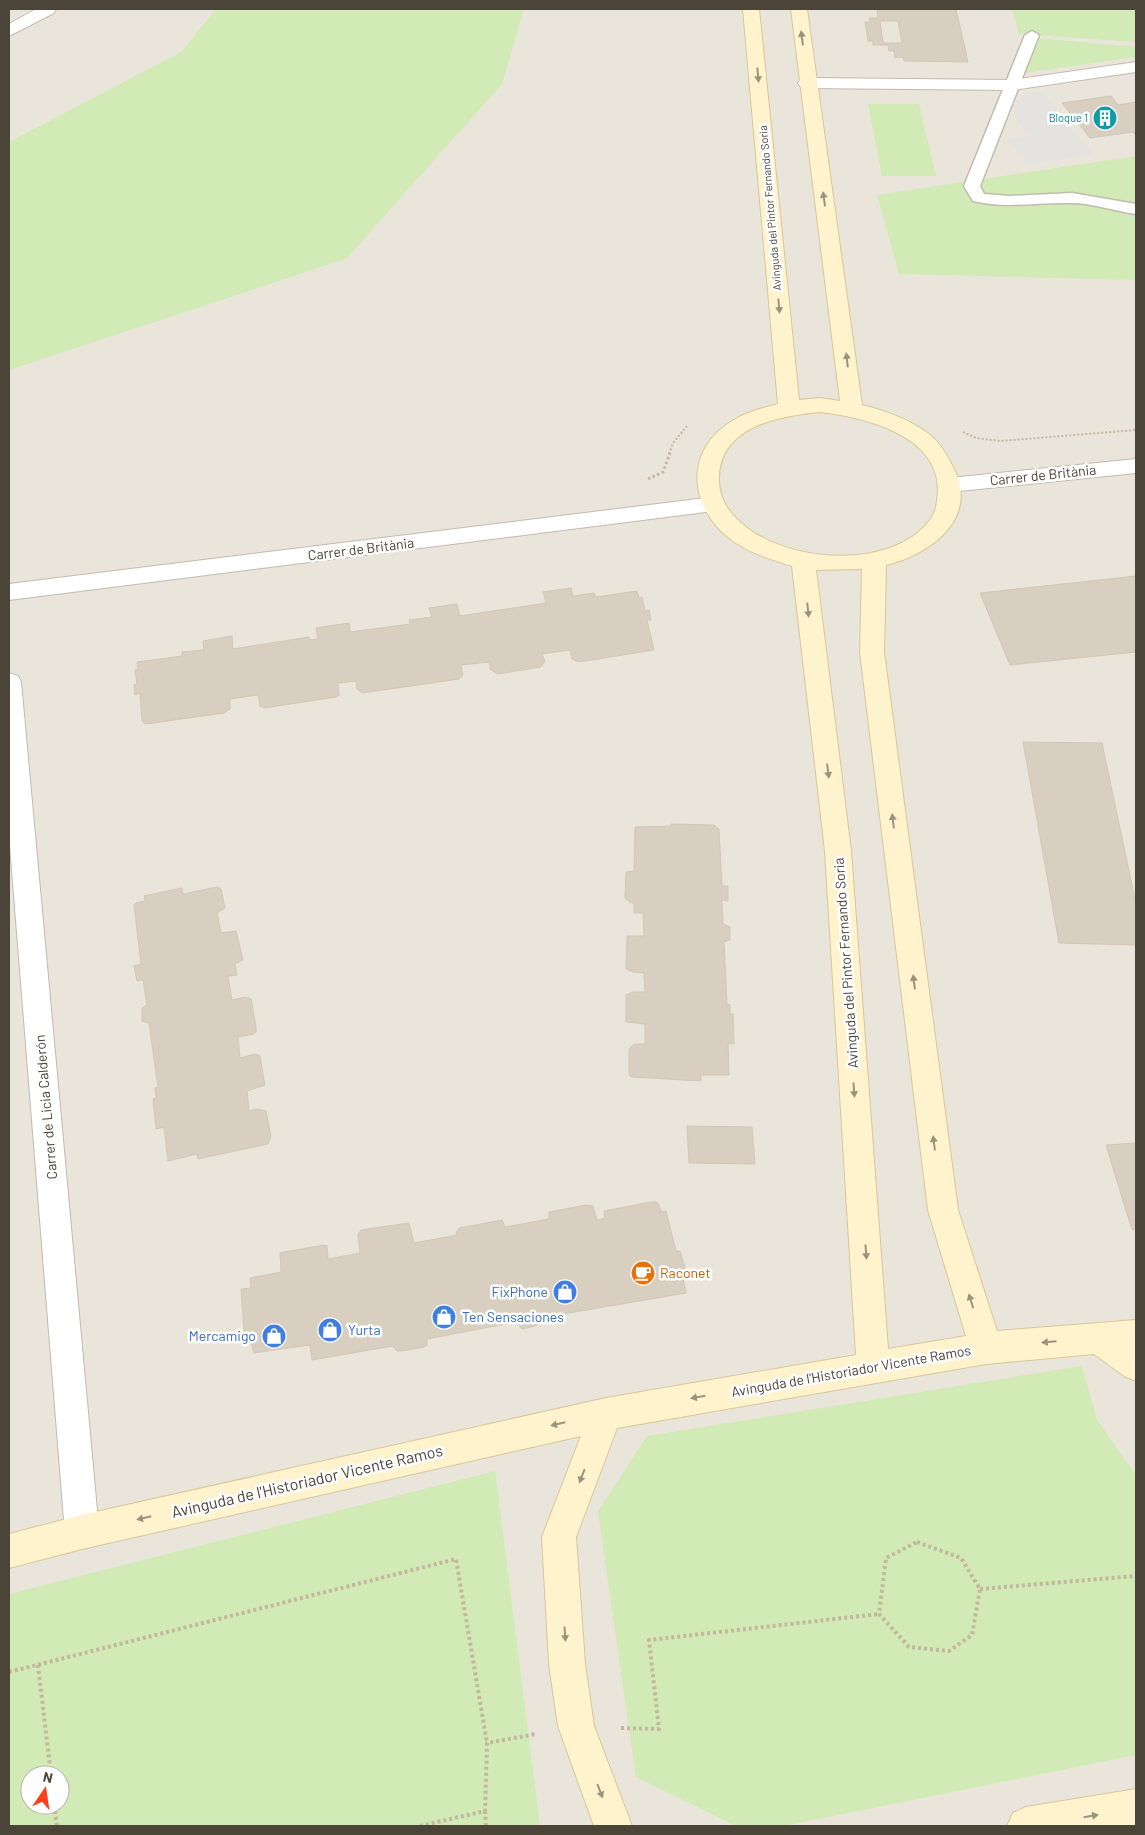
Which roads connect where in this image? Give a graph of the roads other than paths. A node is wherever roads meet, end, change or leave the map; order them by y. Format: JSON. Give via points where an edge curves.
{"nodes":[{"id":1,"x":48,"y":9,"type":"edge"},
{"id":2,"x":751,"y":9,"type":"edge"},
{"id":3,"x":798,"y":9,"type":"edge"},
{"id":4,"x":9,"y":31,"type":"edge"},
{"id":5,"x":1032,"y":35,"type":"dead end"},
{"id":6,"x":1136,"y":67,"type":"edge"},
{"id":7,"x":807,"y":83,"type":"junction"},
{"id":8,"x":1012,"y":85,"type":"junction"},
{"id":9,"x":1136,"y":209,"type":"edge"},
{"id":10,"x":789,"y":408,"type":"junction"},
{"id":11,"x":852,"y":408,"type":"junction"},
{"id":12,"x":1136,"y":466,"type":"edge"},
{"id":13,"x":950,"y":485,"type":"junction"},
{"id":14,"x":714,"y":505,"type":"junction"},
{"id":15,"x":803,"y":561,"type":"junction"},
{"id":16,"x":874,"y":561,"type":"junction"},
{"id":17,"x":9,"y":592,"type":"edge"},
{"id":18,"x":9,"y":682,"type":"edge"},
{"id":19,"x":1136,"y":1335,"type":"edge"},
{"id":20,"x":1098,"y":1338,"type":"junction"},
{"id":21,"x":986,"y":1348,"type":"junction"},
{"id":22,"x":873,"y":1366,"type":"junction"},
{"id":23,"x":1136,"y":1366,"type":"edge"},
{"id":24,"x":606,"y":1414,"type":"junction"},
{"id":25,"x":82,"y":1532,"type":"junction"},
{"id":26,"x":9,"y":1551,"type":"edge"},
{"id":27,"x":1136,"y":1808,"type":"edge"},
{"id":28,"x":613,"y":1826,"type":"edge"},
{"id":29,"x":1026,"y":1826,"type":"edge"}],
"edges":[{"from":1,"to":4,"type":"street"},
{"from":2,"to":10,"type":"street","name":"Avinguda del Pintor Fernando Soria","one_way":true},
{"from":7,"to":3,"type":"street","one_way":true},
{"from":5,"to":8,"type":"lane"},
{"from":6,"to":8,"type":"street"},
{"from":7,"to":8,"type":"street"},
{"from":11,"to":7,"type":"street","one_way":true},
{"from":8,"to":9,"type":"lane","via":[[972,186],[979,198],[1010,201],[1072,198]]},
{"from":10,"to":11,"type":"street","via":[[820,405]]},
{"from":10,"to":14,"type":"street","via":[[756,417],[729,434],[712,455],[706,480]]},
{"from":11,"to":13,"type":"street","via":[[888,419],[918,436],[940,459]]},
{"from":12,"to":13,"type":"street","name":"Carrer de Britània"},
{"from":13,"to":16,"type":"street","via":[[947,510],[933,532],[908,550]]},
{"from":14,"to":15,"type":"street","via":[[734,530],[765,549]]},
{"from":14,"to":17,"type":"street","name":"Carrer de Britània"},
{"from":15,"to":16,"type":"street","via":[[839,565]]},
{"from":15,"to":22,"type":"street","name":"Avinguda del Pintor Fernando Soria","one_way":true,"via":[[838,851]]},
{"from":21,"to":16,"type":"street","one_way":true,"via":[[943,1210],[872,652]]},
{"from":18,"to":25,"type":"street","name":"Carrer de Licia Calderón"},
{"from":19,"to":20,"type":"street","name":"Avinguda de l'Historiador Vicente Ramos"},
{"from":20,"to":21,"type":"street","name":"Avinguda de l'Historiador Vicente Ramos","one_way":true},
{"from":20,"to":23,"type":"street"},
{"from":21,"to":22,"type":"street","name":"Avinguda de l'Historiador Vicente Ramos"},
{"from":22,"to":24,"type":"street","name":"Avinguda de l'Historiador Vicente Ramos","one_way":true},
{"from":24,"to":25,"type":"street","name":"Avinguda de l'Historiador Vicente Ramos","one_way":true},
{"from":24,"to":28,"type":"street","one_way":true,"via":[[559,1537],[567,1664],[576,1726]]},
{"from":25,"to":26,"type":"street","name":"Avinguda de l'Historiador Vicente Ramos"},
{"from":29,"to":27,"type":"street","one_way":true}]}
